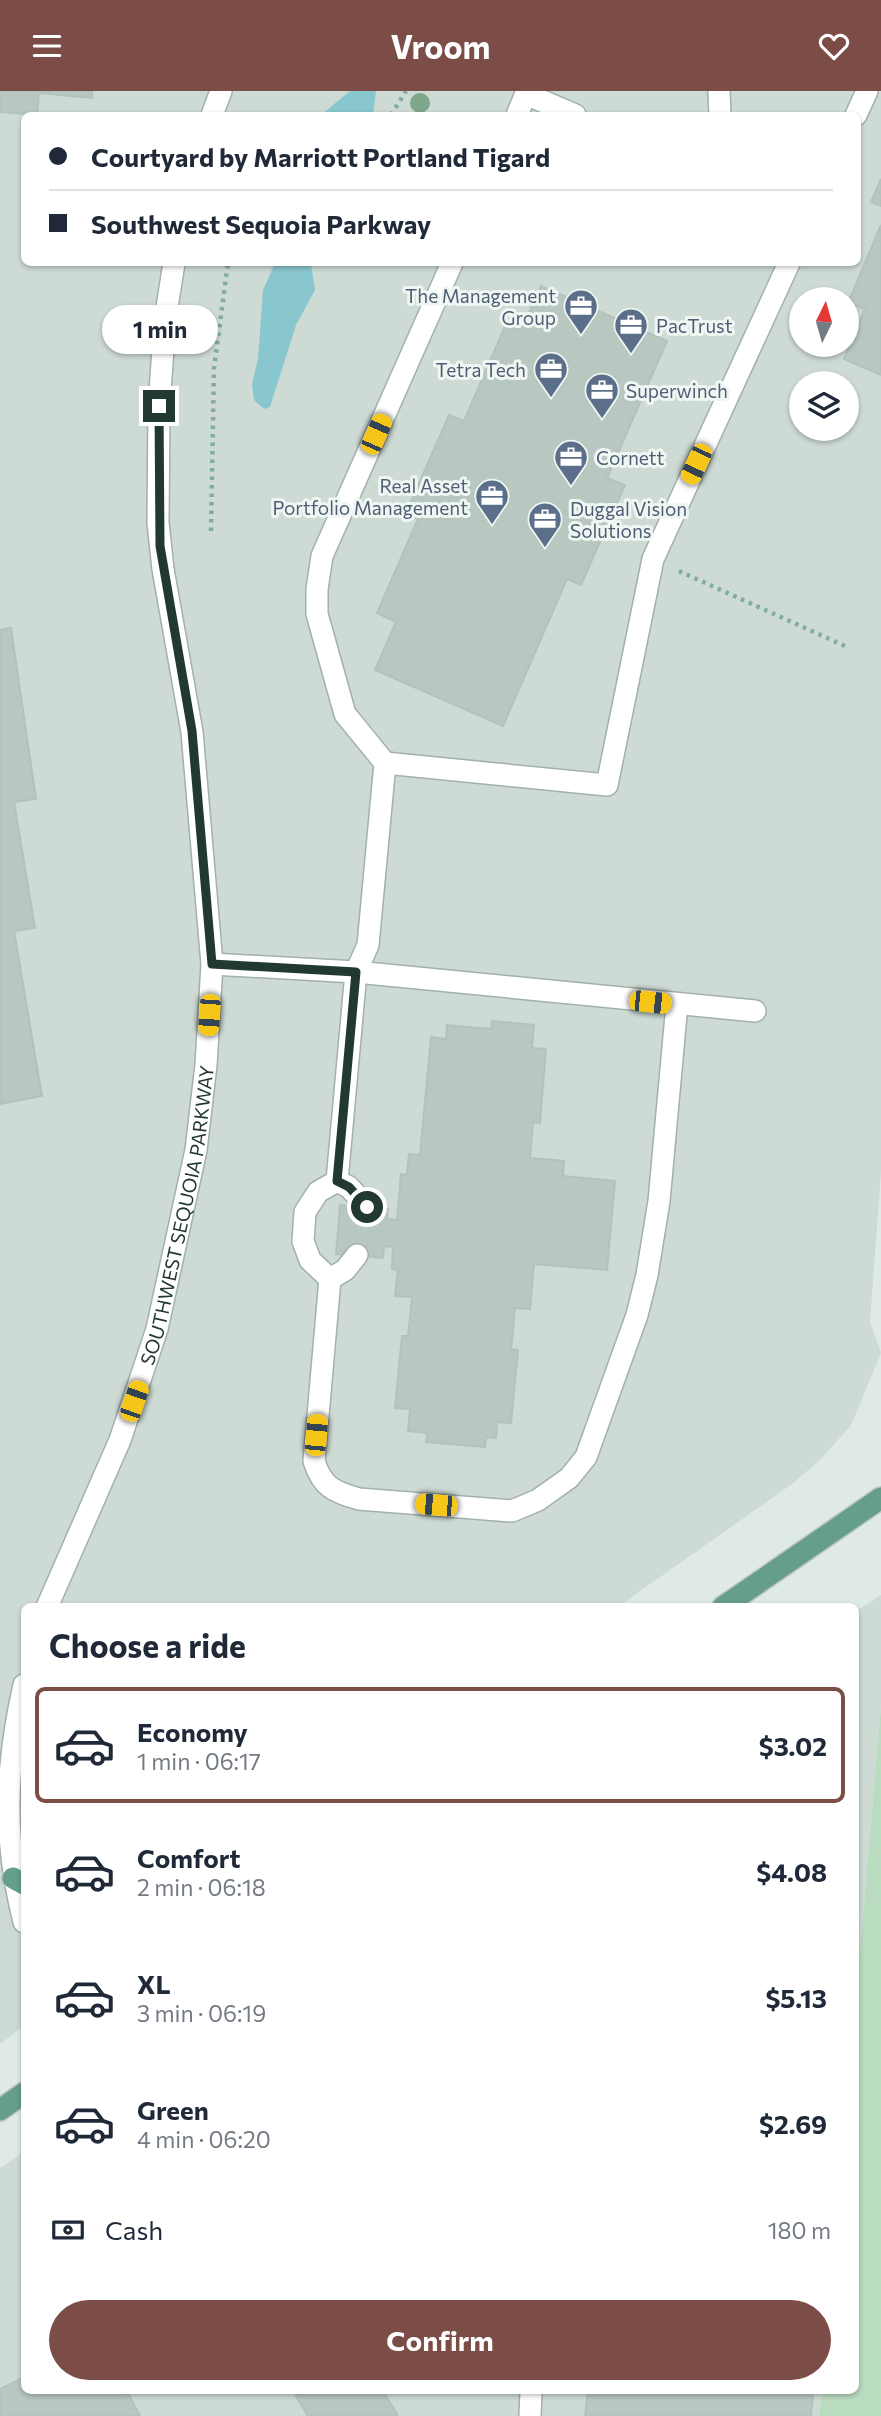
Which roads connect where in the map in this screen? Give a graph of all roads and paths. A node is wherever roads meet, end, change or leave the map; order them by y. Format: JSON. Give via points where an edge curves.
{"nodes":[{"id":1,"x":221,"y":91,"type":"edge"},
{"id":2,"x":406,"y":91,"type":"edge"},
{"id":3,"x":719,"y":91,"type":"edge"},
{"id":4,"x":867,"y":91,"type":"edge"},
{"id":5,"x":527,"y":93,"type":"edge"},
{"id":6,"x":213,"y":112,"type":"edge"},
{"id":7,"x":393,"y":112,"type":"edge"},
{"id":8,"x":518,"y":112,"type":"edge"},
{"id":9,"x":568,"y":112,"type":"edge"},
{"id":10,"x":720,"y":112,"type":"edge"},
{"id":11,"x":857,"y":112,"type":"edge"},
{"id":12,"x":174,"y":266,"type":"edge"},
{"id":13,"x":228,"y":266,"type":"edge"},
{"id":14,"x":451,"y":266,"type":"edge"},
{"id":15,"x":788,"y":266,"type":"edge"},
{"id":16,"x":211,"y":531,"type":"dead end"},
{"id":17,"x":653,"y":559,"type":"junction"},
{"id":18,"x":845,"y":646,"type":"dead end"},
{"id":19,"x":385,"y":764,"type":"junction"},
{"id":20,"x":212,"y":964,"type":"junction"},
{"id":21,"x":356,"y":972,"type":"junction"},
{"id":22,"x":677,"y":1004,"type":"junction"},
{"id":23,"x":755,"y":1011,"type":"dead end"},
{"id":24,"x":337,"y":1181,"type":"junction"},
{"id":25,"x":367,"y":1207,"type":"dead end"},
{"id":26,"x":356,"y":1255,"type":"tunnel mouth"},
{"id":27,"x":330,"y":1279,"type":"junction"},
{"id":28,"x":881,"y":1497,"type":"edge"},
{"id":29,"x":49,"y":1603,"type":"edge"},
{"id":30,"x":729,"y":1603,"type":"edge"},
{"id":31,"x":21,"y":1702,"type":"edge"},
{"id":32,"x":19,"y":1881,"type":"edge"},
{"id":33,"x":21,"y":2095,"type":"edge"},
{"id":34,"x":0,"y":2109,"type":"edge"},
{"id":35,"x":531,"y":2394,"type":"edge"},
{"id":36,"x":530,"y":2416,"type":"edge"}],
"edges":[{"from":1,"to":6,"type":"street"},
{"from":2,"to":7,"type":"path"},
{"from":3,"to":10,"type":"street"},
{"from":4,"to":11,"type":"street"},
{"from":5,"to":8,"type":"street"},
{"from":5,"to":9,"type":"street"},
{"from":12,"to":20,"type":"street","name":"SOUTHWEST SEQUOIA PARKWAY","via":[[159,406],[158,523],[192,731]]},
{"from":13,"to":16,"type":"path","via":[[214,368]]},
{"from":14,"to":19,"type":"street","via":[[322,557],[317,589],[317,614],[345,714]]},
{"from":15,"to":17,"type":"street"},
{"from":17,"to":18,"type":"path"},
{"from":17,"to":19,"type":"street","via":[[607,785]]},
{"from":19,"to":21,"type":"street","via":[[368,945]]},
{"from":20,"to":21,"type":"street"},
{"from":20,"to":29,"type":"street","name":"SOUTHWEST SEQUOIA PARKWAY","via":[[196,1150],[157,1329],[120,1440]]},
{"from":21,"to":22,"type":"street"},
{"from":21,"to":24,"type":"street"},
{"from":22,"to":23,"type":"street"},
{"from":22,"to":27,"type":"street","via":[[659,1201],[647,1275],[586,1457],[569,1478],[538,1500],[512,1511],[359,1499],[338,1493],[319,1478],[314,1461]]},
{"from":24,"to":25,"type":"street"},
{"from":24,"to":27,"type":"street","via":[[318,1192],[305,1212],[303,1231],[310,1260]]},
{"from":26,"to":27,"type":"street","via":[[345,1270]]},
{"from":28,"to":30,"type":"main road"},
{"from":31,"to":32,"type":"street","via":[[8,1776],[9,1844]]},
{"from":33,"to":34,"type":"main road"},
{"from":35,"to":36,"type":"street"}]}
